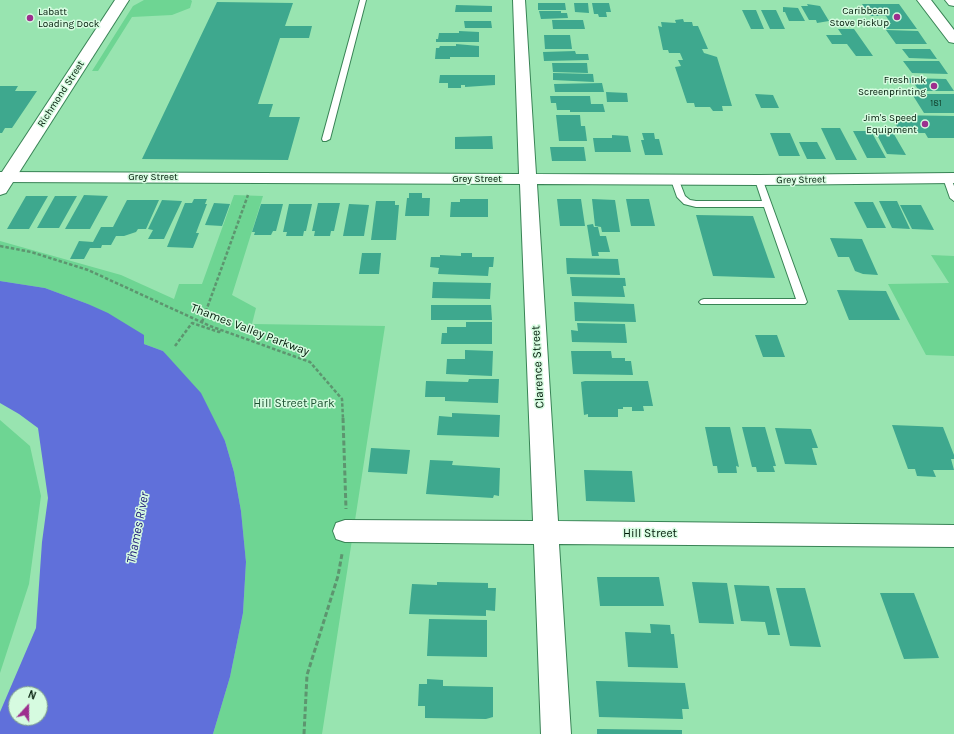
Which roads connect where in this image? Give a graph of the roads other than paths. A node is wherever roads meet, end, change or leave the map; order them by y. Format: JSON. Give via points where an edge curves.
{"nodes":[{"id":1,"x":122,"y":0,"type":"edge"},
{"id":2,"x":363,"y":0,"type":"edge"},
{"id":3,"x":519,"y":0,"type":"edge"},
{"id":4,"x":924,"y":0,"type":"edge"},
{"id":5,"x":954,"y":39,"type":"edge"},
{"id":6,"x":326,"y":139,"type":"dead end"},
{"id":7,"x":951,"y":178,"type":"edge"},
{"id":8,"x":528,"y":179,"type":"junction"},
{"id":9,"x":675,"y":180,"type":"junction"},
{"id":10,"x":759,"y":180,"type":"junction"},
{"id":11,"x":3,"y":181,"type":"edge"},
{"id":12,"x":954,"y":198,"type":"edge"},
{"id":13,"x":766,"y":204,"type":"junction"},
{"id":14,"x":704,"y":302,"type":"dead end"},
{"id":15,"x":345,"y":531,"type":"road end"},
{"id":16,"x":546,"y":534,"type":"junction"},
{"id":17,"x":954,"y":536,"type":"edge"},
{"id":18,"x":556,"y":734,"type":"edge"}],
"edges":[{"from":1,"to":11,"type":"street","name":"Richmond Street"},
{"from":2,"to":6,"type":"lane"},
{"from":3,"to":8,"type":"street","name":"Clarence Street"},
{"from":4,"to":5,"type":"street"},
{"from":7,"to":10,"type":"street","name":"Grey Street"},
{"from":7,"to":12,"type":"lane"},
{"from":8,"to":9,"type":"street","name":"Grey Street"},
{"from":8,"to":11,"type":"street","name":"Grey Street"},
{"from":8,"to":16,"type":"street","name":"Clarence Street"},
{"from":9,"to":10,"type":"street","name":"Grey Street"},
{"from":9,"to":13,"type":"lane","via":[[681,197],[686,202]]},
{"from":10,"to":13,"type":"lane"},
{"from":13,"to":14,"type":"lane","via":[[802,302]]},
{"from":15,"to":16,"type":"street","name":"Hill Street"},
{"from":16,"to":17,"type":"street","name":"Hill Street"},
{"from":16,"to":18,"type":"street","name":"Clarence Street"}]}
